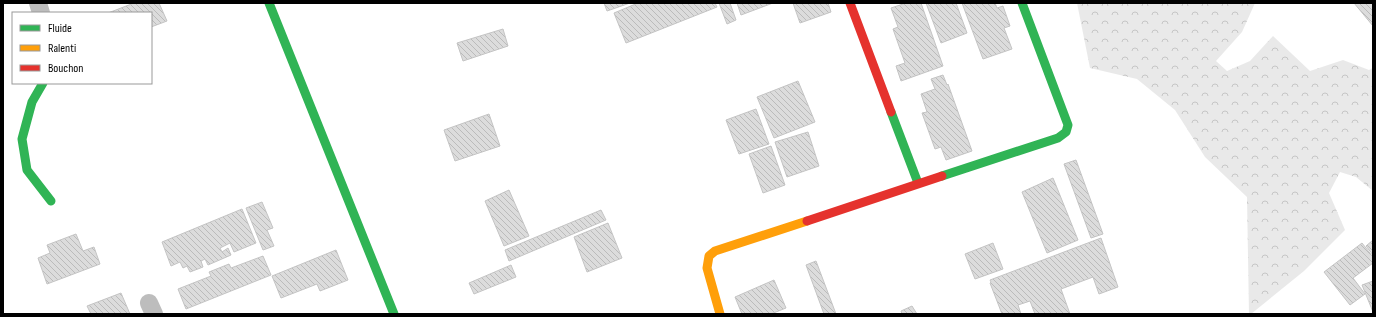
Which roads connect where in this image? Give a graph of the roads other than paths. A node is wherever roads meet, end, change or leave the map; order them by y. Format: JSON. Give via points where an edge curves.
{"nodes":[{"id":1,"x":269,"y":3,"type":"edge"},
{"id":2,"x":850,"y":3,"type":"edge"},
{"id":3,"x":1022,"y":3,"type":"edge"},
{"id":4,"x":43,"y":84,"type":"edge"},
{"id":5,"x":918,"y":183,"type":"junction"},
{"id":6,"x":51,"y":201,"type":"dead end"},
{"id":7,"x":394,"y":314,"type":"edge"},
{"id":8,"x":720,"y":314,"type":"edge"}],
"edges":[{"from":1,"to":7,"type":"street"},
{"from":2,"to":5,"type":"street"},
{"from":3,"to":5,"type":"street","via":[[1068,125],[1066,132],[1058,138]]},
{"from":4,"to":6,"type":"street","via":[[32,102],[22,139],[27,170]]},
{"from":5,"to":8,"type":"street","via":[[715,251],[709,256],[707,268]]}]}
